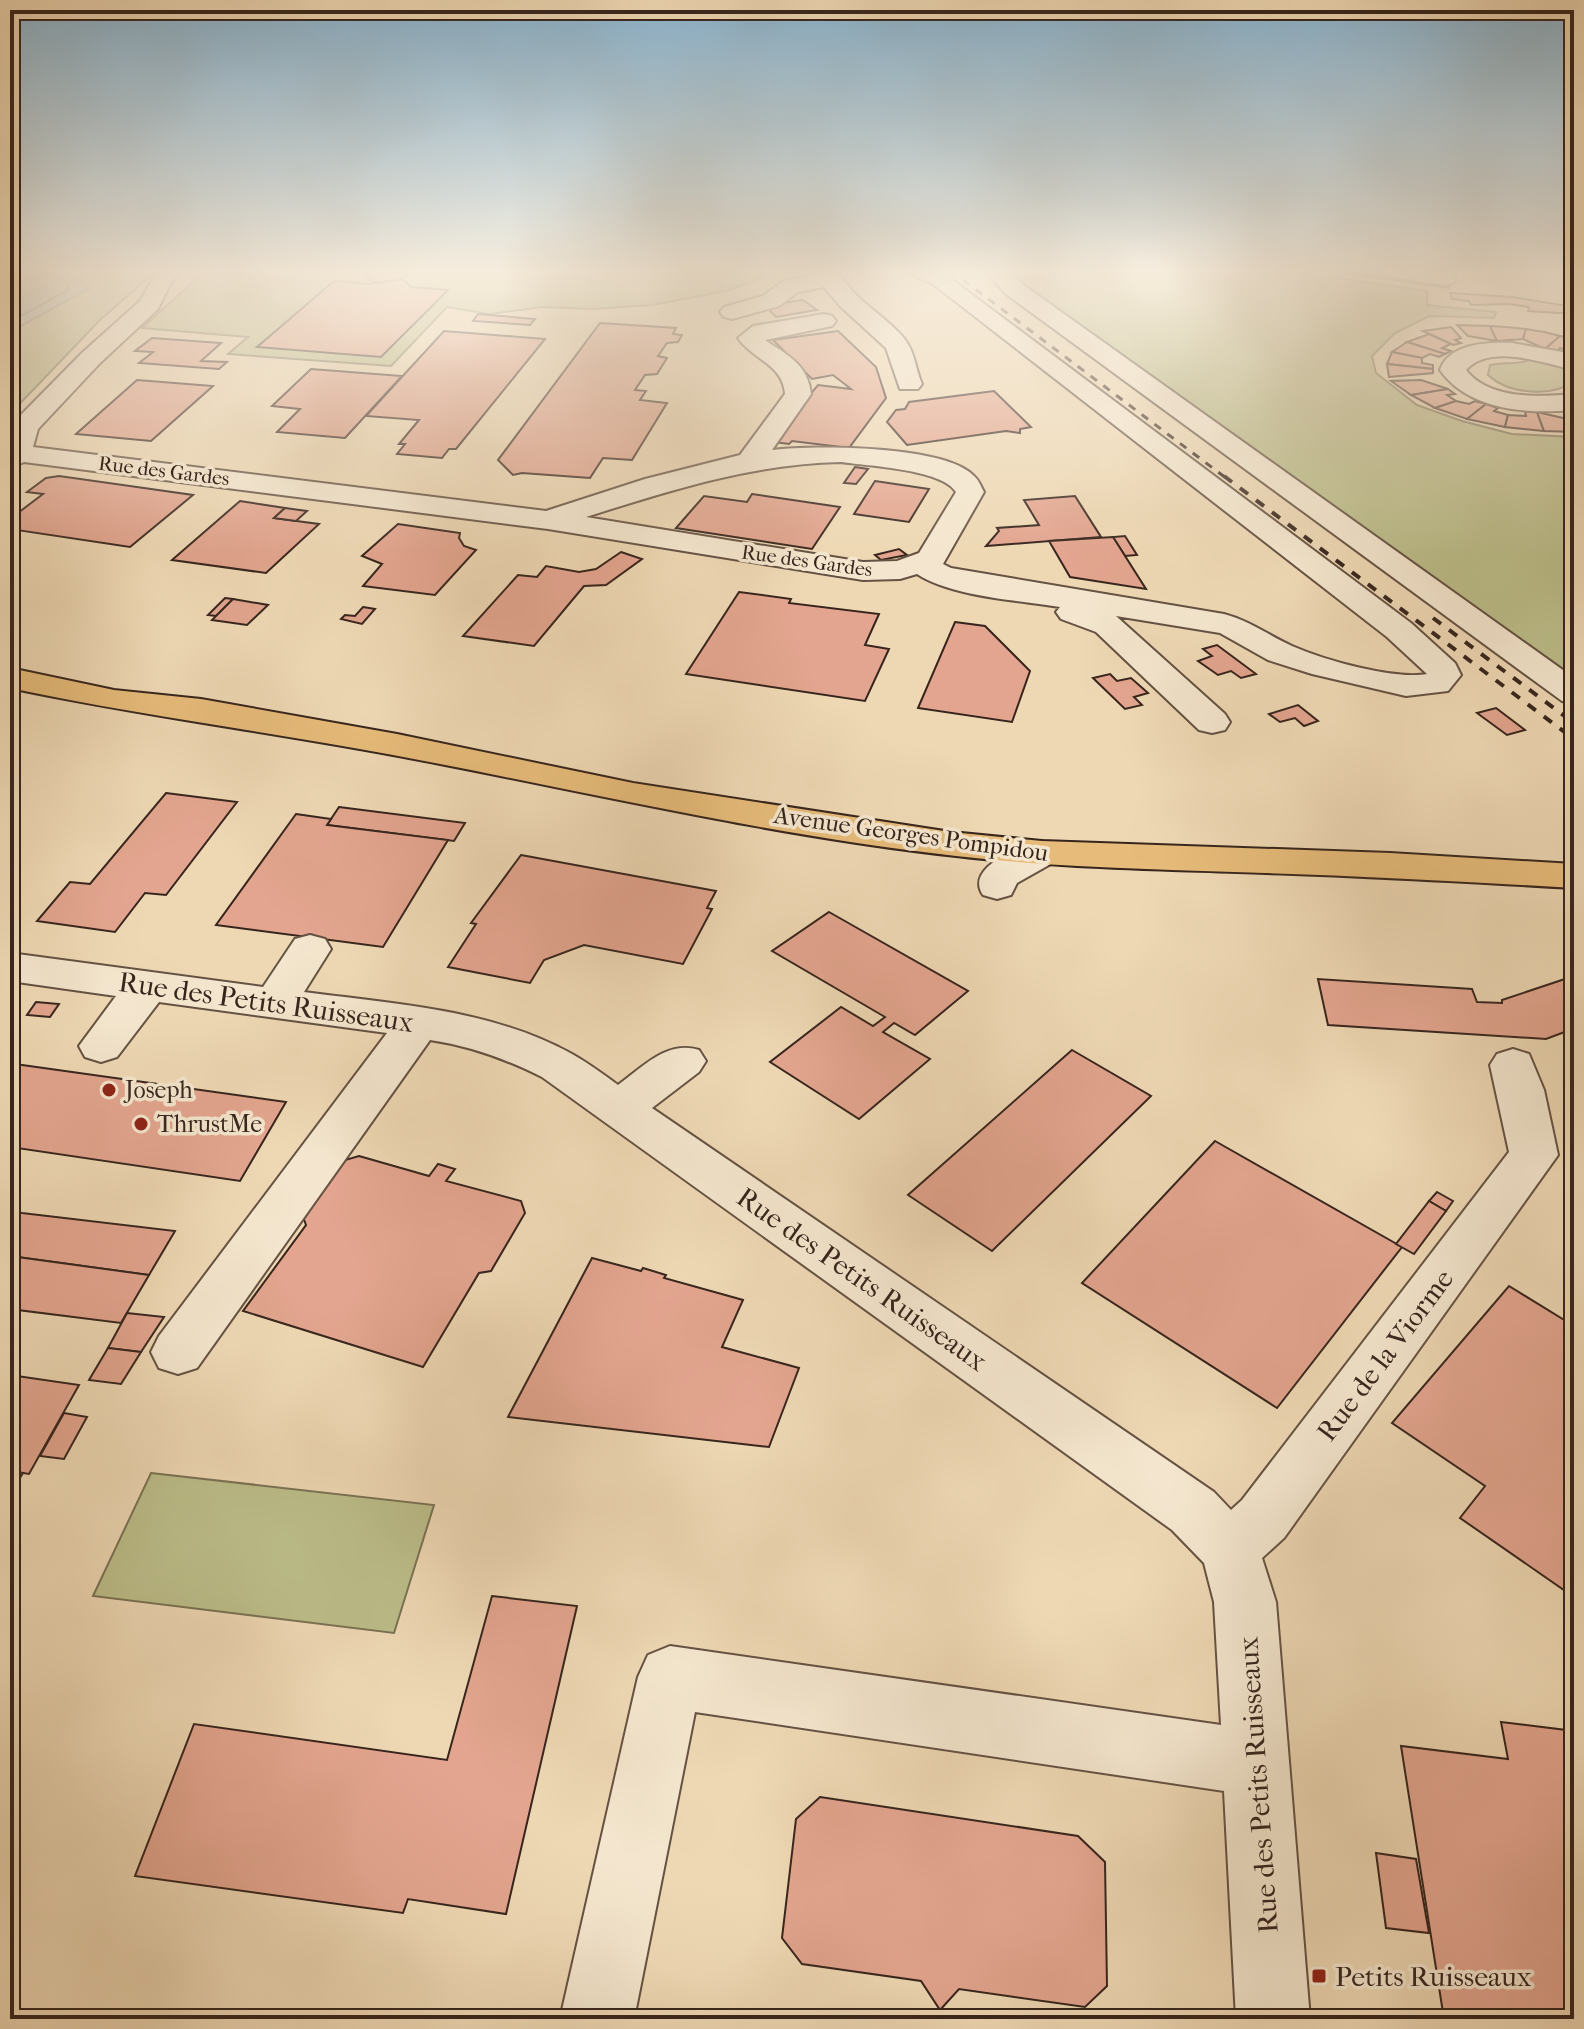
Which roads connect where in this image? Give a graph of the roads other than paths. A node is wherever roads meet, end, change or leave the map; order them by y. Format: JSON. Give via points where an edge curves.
{"nodes":[{"id":1,"x":85,"y":365,"type":"edge"},
{"id":2,"x":784,"y":365,"type":"edge"},
{"id":3,"x":903,"y":365,"type":"edge"},
{"id":4,"x":1053,"y":365,"type":"edge"},
{"id":5,"x":1119,"y":365,"type":"edge"},
{"id":6,"x":1454,"y":365,"type":"edge"},
{"id":7,"x":909,"y":384,"type":"dead end"},
{"id":8,"x":1574,"y":402,"type":"edge"},
{"id":9,"x":14,"y":457,"type":"edge"},
{"id":10,"x":749,"y":462,"type":"junction"},
{"id":11,"x":548,"y":520,"type":"junction"},
{"id":12,"x":922,"y":564,"type":"junction"},
{"id":13,"x":974,"y":583,"type":"junction"},
{"id":14,"x":10,"y":656,"type":"edge"},
{"id":15,"x":10,"y":678,"type":"edge"},
{"id":16,"x":1574,"y":694,"type":"edge"},
{"id":17,"x":201,"y":710,"type":"junction"},
{"id":18,"x":1212,"y":722,"type":"dead end"},
{"id":19,"x":397,"y":745,"type":"junction"},
{"id":20,"x":951,"y":844,"type":"junction"},
{"id":21,"x":1042,"y":853,"type":"junction"},
{"id":22,"x":1391,"y":858,"type":"junction"},
{"id":23,"x":1574,"y":860,"type":"edge"},
{"id":24,"x":1574,"y":876,"type":"edge"},
{"id":25,"x":310,"y":949,"type":"dead end"},
{"id":26,"x":10,"y":967,"type":"edge"},
{"id":27,"x":148,"y":986,"type":"junction"},
{"id":28,"x":275,"y":1003,"type":"junction"},
{"id":29,"x":418,"y":1023,"type":"junction"},
{"id":30,"x":101,"y":1046,"type":"dead end"},
{"id":31,"x":683,"y":1061,"type":"dead end"},
{"id":32,"x":1517,"y":1077,"type":"dead end"},
{"id":33,"x":619,"y":1108,"type":"junction"},
{"id":34,"x":178,"y":1352,"type":"dead end"},
{"id":35,"x":1230,"y":1549,"type":"junction"},
{"id":36,"x":1257,"y":1763,"type":"junction"},
{"id":37,"x":597,"y":2019,"type":"edge"},
{"id":38,"x":1273,"y":2019,"type":"edge"}],
"edges":[{"from":1,"to":9,"type":"street","via":[[25,427]]},
{"from":2,"to":10,"type":"street","via":[[796,378],[798,394]]},
{"from":3,"to":7,"type":"street"},
{"from":4,"to":13,"type":"street","via":[[1399,630],[1444,675],[1436,684],[1406,686],[1301,661],[1224,624]]},
{"from":5,"to":16,"type":"street"},
{"from":6,"to":8,"type":"street","via":[[1461,381],[1494,396],[1532,403]]},
{"from":9,"to":11,"type":"street","name":"Rue des Gardes"},
{"from":10,"to":11,"type":"street","name":"Rue des Gardes"},
{"from":10,"to":12,"type":"street","name":"Rue des Gardes","via":[[841,454],[955,475],[968,486],[969,499],[936,553]]},
{"from":11,"to":12,"type":"street","name":"Rue des Gardes","via":[[863,571]]},
{"from":12,"to":13,"type":"street","via":[[940,575]]},
{"from":13,"to":18,"type":"street","via":[[1023,604],[1098,619]]},
{"from":14,"to":17,"type":"main road","name":"Avenue Georges Pompidou"},
{"from":15,"to":17,"type":"main road","name":"Avenue Georges Pompidou","via":[[114,700]]},
{"from":17,"to":19,"type":"main road","name":"Avenue Georges Pompidou"},
{"from":19,"to":20,"type":"main road","name":"Avenue Georges Pompidou","via":[[633,794]]},
{"from":19,"to":22,"type":"main road","name":"Avenue Georges Pompidou","via":[[922,825]]},
{"from":20,"to":21,"type":"main road","name":"Avenue Georges Pompidou"},
{"from":20,"to":21,"type":"street","via":[[982,864],[997,882]]},
{"from":21,"to":22,"type":"main road","name":"Avenue Georges Pompidou"},
{"from":22,"to":23,"type":"main road","name":"Avenue Georges Pompidou"},
{"from":22,"to":24,"type":"main road","name":"Avenue Georges Pompidou"},
{"from":25,"to":28,"type":"street"},
{"from":26,"to":27,"type":"street","name":"Rue des Petits Ruisseaux"},
{"from":27,"to":28,"type":"street","name":"Rue des Petits Ruisseaux"},
{"from":27,"to":30,"type":"street"},
{"from":28,"to":29,"type":"street","name":"Rue des Petits Ruisseaux"},
{"from":29,"to":33,"type":"street","name":"Rue des Petits Ruisseaux","via":[[496,1037],[530,1050]]},
{"from":29,"to":34,"type":"street"},
{"from":31,"to":33,"type":"street"},
{"from":32,"to":35,"type":"street","name":"Rue de la Viorme","via":[[1534,1155],[1263,1519]]},
{"from":33,"to":35,"type":"street","name":"Rue des Petits Ruisseaux","via":[[1193,1511]]},
{"from":35,"to":36,"type":"street","name":"Rue des Petits Ruisseaux","via":[[1245,1602]]},
{"from":36,"to":37,"type":"street","via":[[670,1677]]},
{"from":36,"to":38,"type":"street","name":"Rue des Petits Ruisseaux"}]}
